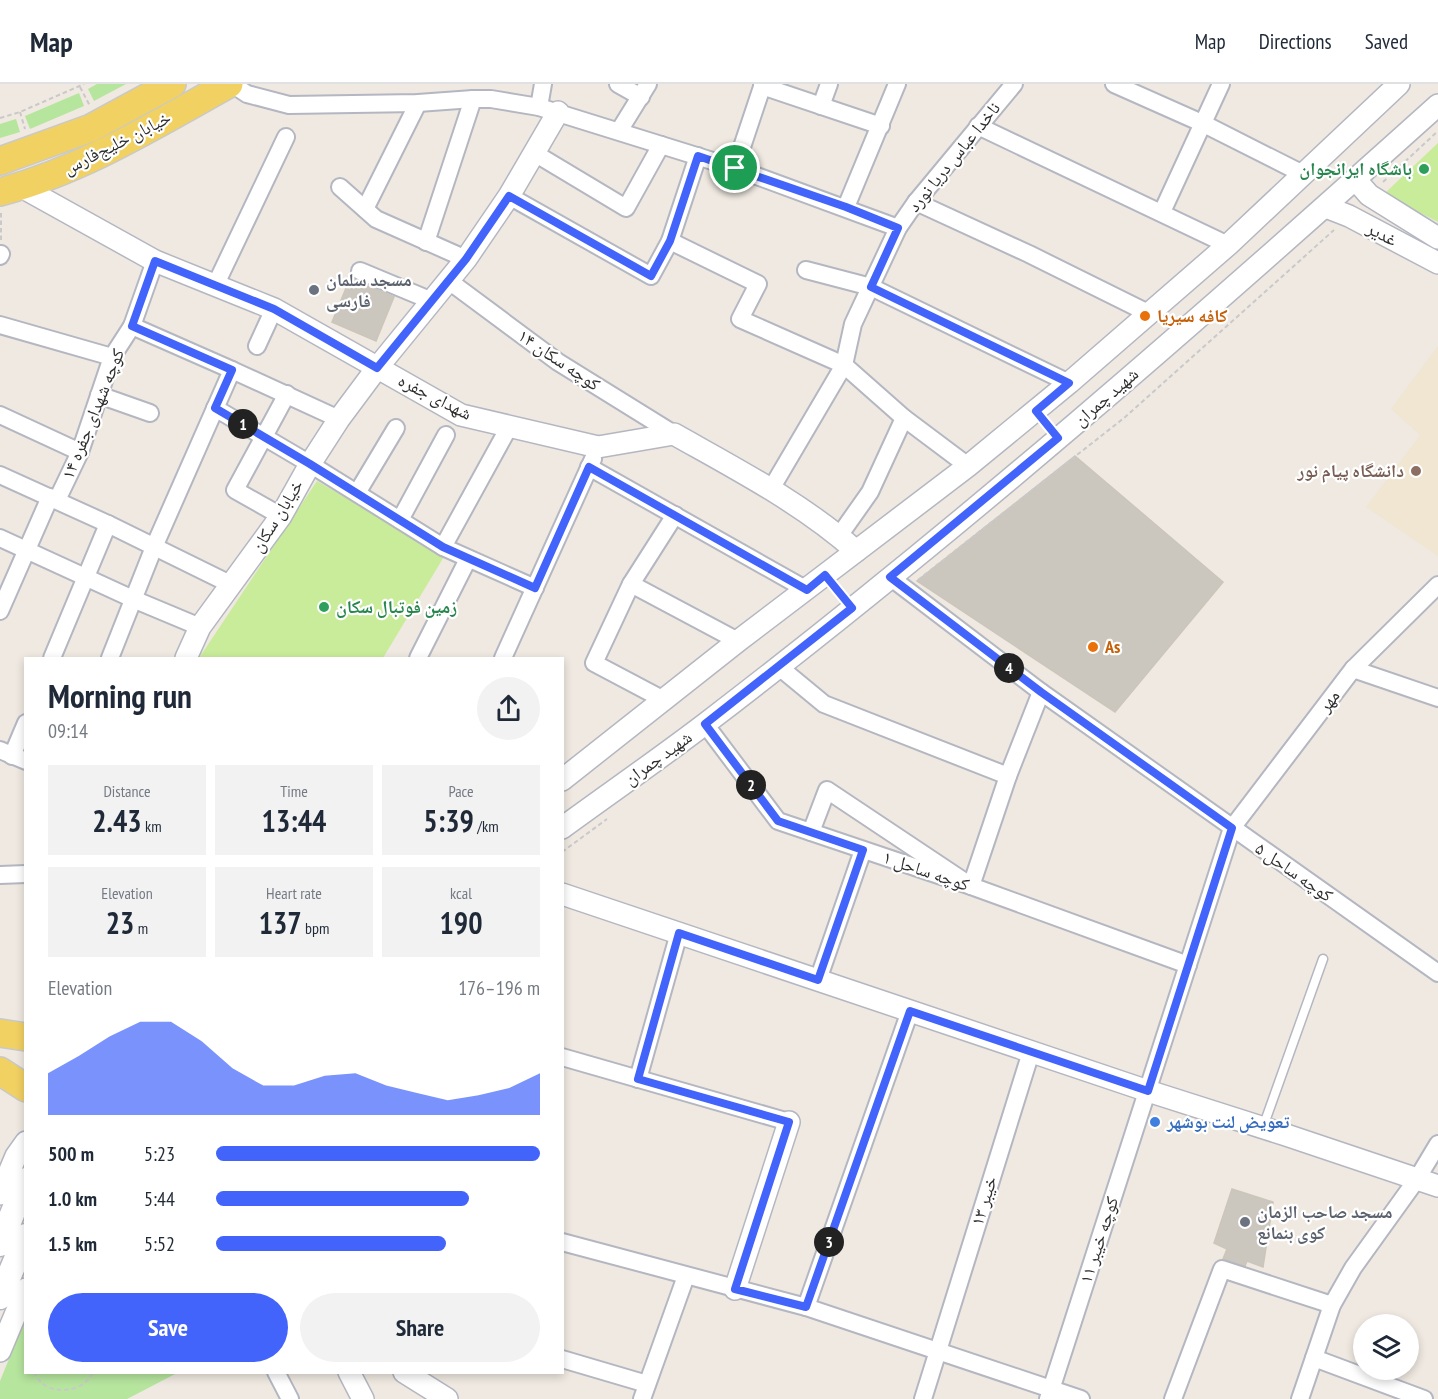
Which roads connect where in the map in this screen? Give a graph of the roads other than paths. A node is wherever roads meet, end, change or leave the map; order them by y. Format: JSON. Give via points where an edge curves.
{"nodes":[{"id":1,"x":172,"y":84,"type":"edge"},
{"id":2,"x":231,"y":84,"type":"edge"},
{"id":3,"x":543,"y":84,"type":"edge"},
{"id":4,"x":618,"y":84,"type":"edge"},
{"id":5,"x":829,"y":84,"type":"edge"},
{"id":6,"x":897,"y":84,"type":"edge"},
{"id":7,"x":1014,"y":84,"type":"edge"},
{"id":8,"x":1114,"y":84,"type":"edge"},
{"id":9,"x":1221,"y":84,"type":"edge"},
{"id":10,"x":1399,"y":84,"type":"edge"},
{"id":11,"x":762,"y":85,"type":"edge"},
{"id":12,"x":645,"y":90,"type":"edge"},
{"id":13,"x":490,"y":92,"type":"edge"},
{"id":14,"x":473,"y":99,"type":"junction"},
{"id":15,"x":418,"y":103,"type":"junction"},
{"id":16,"x":1438,"y":105,"type":"edge"},
{"id":17,"x":821,"y":106,"type":"junction"},
{"id":18,"x":549,"y":109,"type":"junction"},
{"id":19,"x":1204,"y":124,"type":"junction"},
{"id":20,"x":880,"y":126,"type":"junction"},
{"id":21,"x":978,"y":126,"type":"junction"},
{"id":22,"x":619,"y":131,"type":"junction"},
{"id":23,"x":286,"y":137,"type":"dead end"},
{"id":24,"x":661,"y":145,"type":"junction"},
{"id":25,"x":536,"y":154,"type":"junction"},
{"id":26,"x":698,"y":156,"type":"junction"},
{"id":27,"x":0,"y":161,"type":"edge"},
{"id":28,"x":735,"y":168,"type":"junction"},
{"id":29,"x":1303,"y":174,"type":"junction"},
{"id":30,"x":1355,"y":180,"type":"junction"},
{"id":31,"x":340,"y":187,"type":"dead end"},
{"id":32,"x":7,"y":190,"type":"edge"},
{"id":33,"x":509,"y":196,"type":"junction"},
{"id":34,"x":916,"y":202,"type":"junction"},
{"id":35,"x":846,"y":207,"type":"junction"},
{"id":36,"x":1326,"y":207,"type":"junction"},
{"id":37,"x":365,"y":209,"type":"junction"},
{"id":38,"x":1390,"y":209,"type":"junction"},
{"id":39,"x":1162,"y":212,"type":"junction"},
{"id":40,"x":898,"y":228,"type":"junction"},
{"id":41,"x":1376,"y":230,"type":"junction"},
{"id":42,"x":1438,"y":238,"type":"edge"},
{"id":43,"x":670,"y":241,"type":"junction"},
{"id":44,"x":426,"y":242,"type":"junction"},
{"id":45,"x":1228,"y":245,"type":"junction"},
{"id":46,"x":466,"y":259,"type":"junction"},
{"id":47,"x":155,"y":261,"type":"junction"},
{"id":48,"x":1438,"y":263,"type":"edge"},
{"id":49,"x":806,"y":270,"type":"dead end"},
{"id":50,"x":360,"y":271,"type":"dead end"},
{"id":51,"x":448,"y":281,"type":"junction"},
{"id":52,"x":215,"y":286,"type":"junction"},
{"id":53,"x":871,"y":287,"type":"junction"},
{"id":54,"x":432,"y":301,"type":"junction"},
{"id":55,"x":274,"y":309,"type":"junction"},
{"id":56,"x":1150,"y":314,"type":"junction"},
{"id":57,"x":0,"y":325,"type":"edge"},
{"id":58,"x":132,"y":326,"type":"junction"},
{"id":59,"x":257,"y":346,"type":"dead end"},
{"id":60,"x":112,"y":357,"type":"junction"},
{"id":61,"x":844,"y":365,"type":"junction"},
{"id":62,"x":377,"y":368,"type":"junction"},
{"id":63,"x":232,"y":370,"type":"junction"},
{"id":64,"x":1069,"y":383,"type":"junction"},
{"id":65,"x":287,"y":394,"type":"junction"},
{"id":66,"x":99,"y":395,"type":"junction"},
{"id":67,"x":215,"y":408,"type":"junction"},
{"id":68,"x":1036,"y":411,"type":"junction"},
{"id":69,"x":150,"y":413,"type":"dead end"},
{"id":70,"x":0,"y":415,"type":"edge"},
{"id":71,"x":904,"y":418,"type":"junction"},
{"id":72,"x":339,"y":419,"type":"junction"},
{"id":73,"x":509,"y":427,"type":"junction"},
{"id":74,"x":396,"y":428,"type":"dead end"},
{"id":75,"x":674,"y":434,"type":"junction"},
{"id":76,"x":446,"y":435,"type":"dead end"},
{"id":77,"x":264,"y":436,"type":"junction"},
{"id":78,"x":1058,"y":438,"type":"junction"},
{"id":79,"x":598,"y":447,"type":"junction"},
{"id":80,"x":80,"y":452,"type":"junction"},
{"id":81,"x":310,"y":464,"type":"junction"},
{"id":82,"x":968,"y":466,"type":"junction"},
{"id":83,"x":589,"y":467,"type":"junction"},
{"id":84,"x":0,"y":475,"type":"edge"},
{"id":85,"x":771,"y":489,"type":"junction"},
{"id":86,"x":357,"y":494,"type":"junction"},
{"id":87,"x":53,"y":499,"type":"junction"},
{"id":88,"x":675,"y":515,"type":"junction"},
{"id":89,"x":281,"y":516,"type":"junction"},
{"id":90,"x":400,"y":520,"type":"junction"},
{"id":91,"x":108,"y":524,"type":"junction"},
{"id":92,"x":839,"y":536,"type":"junction"},
{"id":93,"x":0,"y":538,"type":"edge"},
{"id":94,"x":154,"y":547,"type":"junction"},
{"id":95,"x":443,"y":547,"type":"junction"},
{"id":96,"x":25,"y":551,"type":"junction"},
{"id":97,"x":856,"y":551,"type":"junction"},
{"id":98,"x":468,"y":559,"type":"junction"},
{"id":99,"x":85,"y":577,"type":"junction"},
{"id":100,"x":890,"y":577,"type":"junction"},
{"id":101,"x":631,"y":584,"type":"junction"},
{"id":102,"x":232,"y":585,"type":"junction"},
{"id":103,"x":1438,"y":585,"type":"edge"},
{"id":104,"x":535,"y":588,"type":"junction"},
{"id":105,"x":807,"y":590,"type":"junction"},
{"id":106,"x":133,"y":599,"type":"junction"},
{"id":107,"x":0,"y":611,"type":"edge"},
{"id":108,"x":200,"y":627,"type":"junction"},
{"id":109,"x":738,"y":641,"type":"junction"},
{"id":110,"x":52,"y":657,"type":"edge"},
{"id":111,"x":110,"y":657,"type":"edge"},
{"id":112,"x":186,"y":657,"type":"edge"},
{"id":113,"x":419,"y":657,"type":"edge"},
{"id":114,"x":503,"y":657,"type":"edge"},
{"id":115,"x":778,"y":666,"type":"junction"},
{"id":116,"x":1353,"y":669,"type":"junction"},
{"id":117,"x":1041,"y":692,"type":"junction"},
{"id":118,"x":1438,"y":698,"type":"edge"},
{"id":119,"x":664,"y":700,"type":"junction"},
{"id":120,"x":705,"y":724,"type":"junction"},
{"id":121,"x":24,"y":728,"type":"edge"},
{"id":122,"x":12,"y":756,"type":"edge"},
{"id":123,"x":1008,"y":776,"type":"junction"},
{"id":124,"x":564,"y":778,"type":"edge"},
{"id":125,"x":564,"y":827,"type":"edge"},
{"id":126,"x":1232,"y":828,"type":"junction"},
{"id":127,"x":811,"y":832,"type":"junction"},
{"id":128,"x":863,"y":850,"type":"junction"},
{"id":129,"x":24,"y":874,"type":"edge"},
{"id":130,"x":0,"y":875,"type":"edge"},
{"id":131,"x":970,"y":886,"type":"junction"},
{"id":132,"x":564,"y":895,"type":"edge"},
{"id":133,"x":679,"y":933,"type":"junction"},
{"id":134,"x":1323,"y":959,"type":"dead end"},
{"id":135,"x":1188,"y":964,"type":"junction"},
{"id":136,"x":1438,"y":973,"type":"edge"},
{"id":137,"x":818,"y":980,"type":"junction"},
{"id":138,"x":910,"y":1011,"type":"junction"},
{"id":139,"x":0,"y":1021,"type":"edge"},
{"id":140,"x":24,"y":1030,"type":"edge"},
{"id":141,"x":0,"y":1033,"type":"edge"},
{"id":142,"x":24,"y":1037,"type":"edge"},
{"id":143,"x":1031,"y":1052,"type":"junction"},
{"id":144,"x":564,"y":1058,"type":"edge"},
{"id":145,"x":0,"y":1071,"type":"edge"},
{"id":146,"x":638,"y":1079,"type":"junction"},
{"id":147,"x":0,"y":1082,"type":"edge"},
{"id":148,"x":24,"y":1089,"type":"edge"},
{"id":149,"x":24,"y":1089,"type":"edge"},
{"id":150,"x":1148,"y":1091,"type":"junction"},
{"id":151,"x":789,"y":1122,"type":"joint"},
{"id":152,"x":1263,"y":1128,"type":"junction"},
{"id":153,"x":1438,"y":1144,"type":"edge"},
{"id":154,"x":24,"y":1145,"type":"edge"},
{"id":155,"x":1417,"y":1179,"type":"junction"},
{"id":156,"x":24,"y":1185,"type":"edge"},
{"id":157,"x":1438,"y":1186,"type":"edge"},
{"id":158,"x":0,"y":1194,"type":"edge"},
{"id":159,"x":24,"y":1241,"type":"edge"},
{"id":160,"x":564,"y":1243,"type":"edge"},
{"id":161,"x":0,"y":1244,"type":"edge"},
{"id":162,"x":686,"y":1276,"type":"junction"},
{"id":163,"x":735,"y":1289,"type":"junction"},
{"id":164,"x":24,"y":1294,"type":"edge"},
{"id":165,"x":0,"y":1297,"type":"edge"},
{"id":166,"x":1332,"y":1305,"type":"junction"},
{"id":167,"x":806,"y":1307,"type":"junction"},
{"id":168,"x":0,"y":1351,"type":"edge"},
{"id":169,"x":937,"y":1351,"type":"junction"},
{"id":170,"x":1314,"y":1358,"type":"junction"},
{"id":171,"x":564,"y":1360,"type":"edge"},
{"id":172,"x":277,"y":1374,"type":"edge"},
{"id":173,"x":350,"y":1374,"type":"edge"},
{"id":174,"x":407,"y":1374,"type":"edge"},
{"id":175,"x":644,"y":1392,"type":"edge"},
{"id":176,"x":1049,"y":1394,"type":"edge"},
{"id":177,"x":290,"y":1399,"type":"edge"},
{"id":178,"x":363,"y":1399,"type":"edge"},
{"id":179,"x":447,"y":1399,"type":"edge"},
{"id":180,"x":922,"y":1399,"type":"edge"},
{"id":181,"x":1081,"y":1399,"type":"edge"},
{"id":182,"x":1173,"y":1399,"type":"edge"},
{"id":183,"x":1300,"y":1399,"type":"edge"},
{"id":184,"x":1424,"y":1399,"type":"edge"}],
"edges":[{"from":1,"to":27,"type":"main road","name":"خیابان خلیج‌فارس","via":[[91,128]]},
{"from":2,"to":15,"type":"street","via":[[247,94],[289,105]]},
{"from":2,"to":32,"type":"main road","name":"خیابان خلیج‌فارس","via":[[112,149],[57,174]]},
{"from":3,"to":18,"type":"street"},
{"from":4,"to":12,"type":"street"},
{"from":5,"to":17,"type":"street"},
{"from":6,"to":20,"type":"street"},
{"from":7,"to":21,"type":"street","name":"ناخدا عباس دریا نورد"},
{"from":8,"to":19,"type":"street"},
{"from":9,"to":19,"type":"street"},
{"from":10,"to":29,"type":"street","name":"شهید چمران"},
{"from":11,"to":17,"type":"street"},
{"from":11,"to":28,"type":"street"},
{"from":12,"to":22,"type":"street"},
{"from":13,"to":14,"type":"street"},
{"from":13,"to":18,"type":"street"},
{"from":14,"to":15,"type":"street"},
{"from":14,"to":44,"type":"street"},
{"from":15,"to":37,"type":"street"},
{"from":16,"to":30,"type":"street","name":"شهید چمران"},
{"from":17,"to":20,"type":"street"},
{"from":18,"to":22,"type":"street"},
{"from":18,"to":25,"type":"street","name":"خیابان سکان"},
{"from":19,"to":29,"type":"street"},
{"from":19,"to":39,"type":"street"},
{"from":20,"to":35,"type":"street"},
{"from":21,"to":34,"type":"street","name":"ناخدا عباس دریا نورد"},
{"from":21,"to":39,"type":"street"},
{"from":22,"to":24,"type":"street"},
{"from":23,"to":52,"type":"street"},
{"from":24,"to":25,"type":"street","via":[[626,208]]},
{"from":24,"to":26,"type":"street"},
{"from":25,"to":33,"type":"street","name":"خیابان سکان"},
{"from":26,"to":28,"type":"street"},
{"from":26,"to":43,"type":"street"},
{"from":28,"to":35,"type":"street"},
{"from":29,"to":45,"type":"street","name":"شهید چمران"},
{"from":30,"to":36,"type":"street","name":"شهید چمران"},
{"from":30,"to":38,"type":"street","name":"غدیر"},
{"from":31,"to":37,"type":"street"},
{"from":32,"to":47,"type":"street","name":"شهدای جفره"},
{"from":33,"to":43,"type":"street","via":[[651,276]]},
{"from":33,"to":46,"type":"street","name":"خیابان سکان"},
{"from":34,"to":40,"type":"street","name":"ناخدا عباس دریا نورد"},
{"from":34,"to":56,"type":"street"},
{"from":35,"to":40,"type":"street"},
{"from":36,"to":41,"type":"street","name":"غدیر"},
{"from":36,"to":78,"type":"street","name":"شهید چمران"},
{"from":37,"to":44,"type":"street","via":[[376,219]]},
{"from":38,"to":41,"type":"street","via":[[1379,216]]},
{"from":38,"to":42,"type":"street","name":"غدیر"},
{"from":39,"to":45,"type":"street"},
{"from":40,"to":53,"type":"street","name":"ناخدا عباس دریا نورد"},
{"from":41,"to":48,"type":"street","name":"غدیر"},
{"from":43,"to":61,"type":"street","via":[[758,284],[740,319]]},
{"from":44,"to":46,"type":"street"},
{"from":45,"to":56,"type":"street","name":"شهید چمران"},
{"from":46,"to":51,"type":"street","name":"خیابان سکان"},
{"from":47,"to":52,"type":"street","name":"شهدای جفره"},
{"from":47,"to":58,"type":"street","name":"کوچه شهدای جفره ۱۴"},
{"from":49,"to":53,"type":"street"},
{"from":50,"to":54,"type":"street"},
{"from":51,"to":54,"type":"street","name":"خیابان سکان"},
{"from":51,"to":75,"type":"street","name":"کوچه سکان ۱۴","via":[[558,362]]},
{"from":52,"to":55,"type":"street","name":"شهدای جفره"},
{"from":53,"to":61,"type":"street","name":"ناخدا عباس دریا نورد","via":[[853,324]]},
{"from":53,"to":64,"type":"street"},
{"from":54,"to":62,"type":"street","name":"خیابان سکان"},
{"from":55,"to":59,"type":"street"},
{"from":55,"to":62,"type":"street","name":"شهدای جفره"},
{"from":56,"to":64,"type":"street","name":"شهید چمران"},
{"from":57,"to":60,"type":"street"},
{"from":58,"to":60,"type":"street","name":"کوچه شهدای جفره ۱۴"},
{"from":58,"to":63,"type":"street"},
{"from":60,"to":66,"type":"street","name":"کوچه شهدای جفره ۱۴"},
{"from":61,"to":71,"type":"street"},
{"from":61,"to":85,"type":"street","name":"ناخدا عباس دریا نورد"},
{"from":62,"to":72,"type":"street","name":"خیابان سکان"},
{"from":62,"to":73,"type":"street","name":"شهدای جفره","via":[[461,415]]},
{"from":63,"to":65,"type":"street"},
{"from":63,"to":67,"type":"street"},
{"from":64,"to":68,"type":"street","name":"شهید چمران"},
{"from":65,"to":72,"type":"street"},
{"from":65,"to":77,"type":"street"},
{"from":66,"to":69,"type":"street"},
{"from":66,"to":80,"type":"street","name":"کوچه شهدای جفره ۱۴"},
{"from":67,"to":77,"type":"street"},
{"from":67,"to":94,"type":"street"},
{"from":68,"to":78,"type":"street"},
{"from":68,"to":82,"type":"street","name":"شهید چمران"},
{"from":70,"to":80,"type":"street"},
{"from":71,"to":82,"type":"street"},
{"from":71,"to":92,"type":"street","via":[[870,492]]},
{"from":72,"to":81,"type":"street","name":"خیابان سکان"},
{"from":73,"to":79,"type":"street","name":"شهدای جفره"},
{"from":73,"to":95,"type":"street"},
{"from":74,"to":86,"type":"street"},
{"from":75,"to":79,"type":"street","name":"شهدای جفره"},
{"from":75,"to":85,"type":"street"},
{"from":76,"to":90,"type":"street"},
{"from":77,"to":81,"type":"street"},
{"from":77,"to":89,"type":"street","via":[[235,490]]},
{"from":78,"to":100,"type":"street","name":"شهید چمران"},
{"from":79,"to":83,"type":"street"},
{"from":80,"to":87,"type":"street","name":"کوچه شهدای جفره ۱۴"},
{"from":81,"to":86,"type":"street"},
{"from":81,"to":89,"type":"street","name":"خیابان سکان"},
{"from":82,"to":97,"type":"street","name":"شهید چمران"},
{"from":83,"to":88,"type":"street"},
{"from":83,"to":104,"type":"street"},
{"from":84,"to":87,"type":"street"},
{"from":85,"to":92,"type":"street"},
{"from":86,"to":90,"type":"street"},
{"from":87,"to":91,"type":"street"},
{"from":87,"to":96,"type":"street","name":"کوچه شهدای جفره ۱۴"},
{"from":88,"to":101,"type":"street"},
{"from":88,"to":105,"type":"street"},
{"from":89,"to":102,"type":"street","name":"خیابان سکان"},
{"from":90,"to":95,"type":"street"},
{"from":91,"to":94,"type":"street"},
{"from":91,"to":99,"type":"street"},
{"from":92,"to":97,"type":"street"},
{"from":93,"to":96,"type":"street"},
{"from":94,"to":102,"type":"street"},
{"from":94,"to":106,"type":"street"},
{"from":95,"to":98,"type":"street"},
{"from":96,"to":99,"type":"street"},
{"from":96,"to":107,"type":"street","name":"کوچه شهدای جفره ۱۴"},
{"from":97,"to":105,"type":"street","name":"شهید چمران"},
{"from":98,"to":104,"type":"street"},
{"from":98,"to":113,"type":"street"},
{"from":99,"to":106,"type":"street"},
{"from":99,"to":110,"type":"street"},
{"from":100,"to":115,"type":"street","name":"شهید چمران"},
{"from":100,"to":117,"type":"street","name":"کوچه ساحل ۵"},
{"from":101,"to":109,"type":"street"},
{"from":101,"to":119,"type":"street","via":[[594,663]]},
{"from":102,"to":108,"type":"street","name":"خیابان سکان"},
{"from":103,"to":116,"type":"street","name":"مهر"},
{"from":104,"to":114,"type":"street"},
{"from":105,"to":109,"type":"street","name":"شهید چمران"},
{"from":106,"to":108,"type":"street"},
{"from":106,"to":111,"type":"street"},
{"from":108,"to":112,"type":"street","name":"خیابان سکان"},
{"from":109,"to":119,"type":"street","name":"شهید چمران"},
{"from":115,"to":120,"type":"street","name":"شهید چمران"},
{"from":115,"to":123,"type":"street","via":[[824,704]]},
{"from":116,"to":118,"type":"street"},
{"from":116,"to":126,"type":"street","name":"مهر"},
{"from":117,"to":123,"type":"street"},
{"from":117,"to":126,"type":"street","name":"کوچه ساحل ۵"},
{"from":119,"to":124,"type":"street","name":"شهید چمران"},
{"from":120,"to":125,"type":"street","name":"شهید چمران"},
{"from":120,"to":127,"type":"street","name":"کوچه ساحل ۱","via":[[778,821]]},
{"from":121,"to":122,"type":"street"},
{"from":123,"to":131,"type":"street"},
{"from":126,"to":135,"type":"street","name":"مهر"},
{"from":126,"to":136,"type":"street","name":"کوچه ساحل ۵"},
{"from":127,"to":128,"type":"street","name":"کوچه ساحل ۱"},
{"from":127,"to":131,"type":"street","via":[[827,790]]},
{"from":128,"to":131,"type":"street","name":"کوچه ساحل ۱"},
{"from":128,"to":137,"type":"street"},
{"from":129,"to":130,"type":"street"},
{"from":131,"to":135,"type":"street","name":"کوچه ساحل ۱"},
{"from":132,"to":133,"type":"street"},
{"from":133,"to":137,"type":"street"},
{"from":133,"to":146,"type":"street"},
{"from":134,"to":152,"type":"lane"},
{"from":135,"to":150,"type":"street","name":"کوچه خیبر ۱۱"},
{"from":137,"to":138,"type":"street"},
{"from":138,"to":143,"type":"street"},
{"from":138,"to":167,"type":"street"},
{"from":139,"to":140,"type":"street"},
{"from":141,"to":142,"type":"main road"},
{"from":143,"to":150,"type":"street"},
{"from":143,"to":169,"type":"street","name":"خیبر ۱۳"},
{"from":144,"to":146,"type":"street"},
{"from":145,"to":148,"type":"main road"},
{"from":146,"to":151,"type":"street"},
{"from":147,"to":149,"type":"street"},
{"from":150,"to":152,"type":"street"},
{"from":150,"to":176,"type":"street","name":"کوچه خیبر ۱۱"},
{"from":151,"to":163,"type":"street"},
{"from":152,"to":155,"type":"street"},
{"from":153,"to":155,"type":"street"},
{"from":154,"to":158,"type":"street"},
{"from":155,"to":157,"type":"street"},
{"from":155,"to":166,"type":"street","via":[[1353,1268]]},
{"from":156,"to":161,"type":"main road"},
{"from":159,"to":165,"type":"main road"},
{"from":160,"to":162,"type":"street"},
{"from":162,"to":163,"type":"street"},
{"from":162,"to":175,"type":"street"},
{"from":163,"to":167,"type":"street"},
{"from":164,"to":168,"type":"street"},
{"from":166,"to":170,"type":"street"},
{"from":166,"to":182,"type":"street","via":[[1222,1269]]},
{"from":167,"to":169,"type":"street"},
{"from":169,"to":176,"type":"street"},
{"from":169,"to":180,"type":"street","name":"خیبر ۱۳"},
{"from":170,"to":183,"type":"street"},
{"from":170,"to":184,"type":"street"},
{"from":171,"to":175,"type":"street"},
{"from":172,"to":177,"type":"street"},
{"from":173,"to":178,"type":"street"},
{"from":174,"to":179,"type":"street"},
{"from":176,"to":181,"type":"street"}]}
